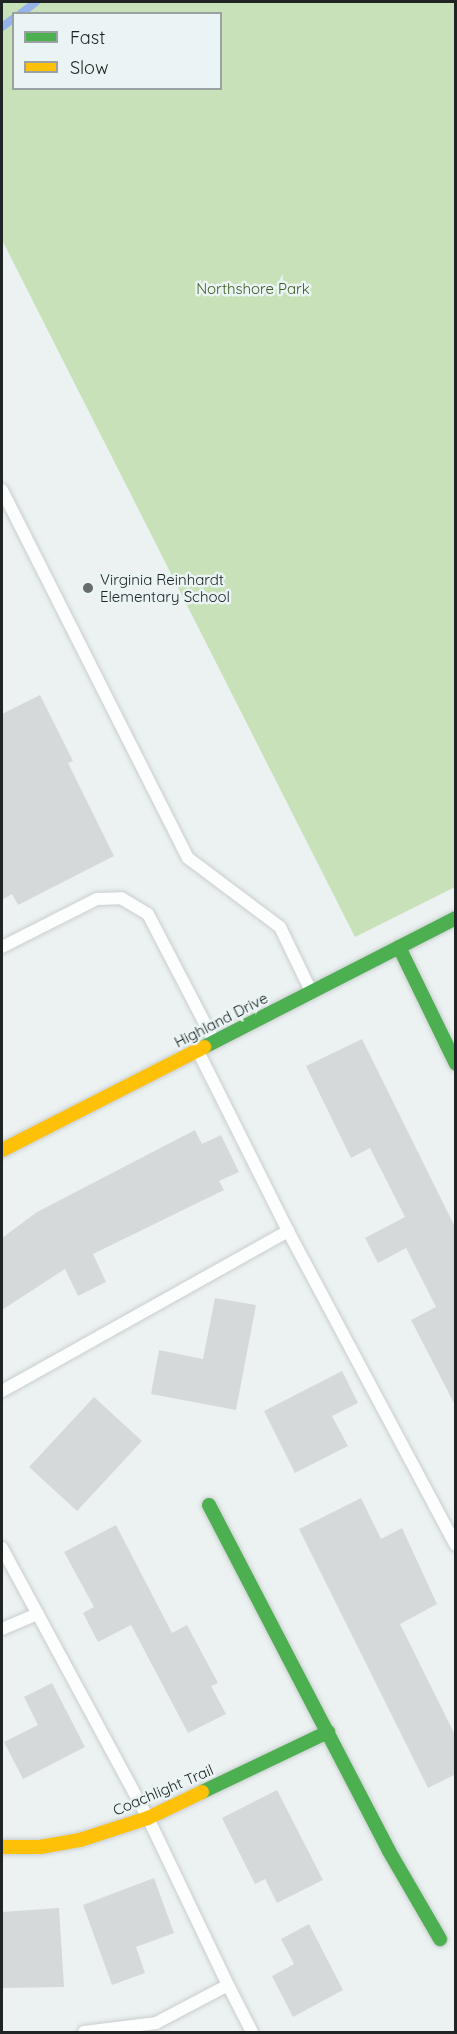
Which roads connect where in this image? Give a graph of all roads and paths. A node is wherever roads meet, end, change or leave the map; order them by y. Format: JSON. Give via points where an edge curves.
{"nodes":[{"id":1,"x":2,"y":490,"type":"edge"},
{"id":2,"x":456,"y":918,"type":"edge"},
{"id":3,"x":2,"y":947,"type":"edge"},
{"id":4,"x":399,"y":947,"type":"junction"},
{"id":5,"x":312,"y":992,"type":"junction"},
{"id":6,"x":214,"y":1042,"type":"junction"},
{"id":7,"x":198,"y":1051,"type":"junction"},
{"id":8,"x":456,"y":1064,"type":"edge"},
{"id":9,"x":2,"y":1150,"type":"edge"},
{"id":10,"x":288,"y":1231,"type":"junction"},
{"id":11,"x":2,"y":1391,"type":"edge"},
{"id":12,"x":209,"y":1505,"type":"dead end"},
{"id":13,"x":456,"y":1545,"type":"edge"},
{"id":14,"x":2,"y":1548,"type":"edge"},
{"id":15,"x":38,"y":1614,"type":"junction"},
{"id":16,"x":2,"y":1629,"type":"edge"},
{"id":17,"x":328,"y":1732,"type":"junction"},
{"id":18,"x":148,"y":1818,"type":"junction"},
{"id":19,"x":2,"y":1847,"type":"edge"},
{"id":20,"x":440,"y":1939,"type":"dead end"},
{"id":21,"x":228,"y":1985,"type":"junction"},
{"id":22,"x":84,"y":2032,"type":"edge"},
{"id":23,"x":252,"y":2032,"type":"edge"}],
"edges":[{"from":1,"to":5,"type":"lane","via":[[188,858],[280,927]]},
{"from":2,"to":4,"type":"street","name":"Highland Drive"},
{"from":3,"to":6,"type":"lane","via":[[98,900],[121,898],[148,914]]},
{"from":4,"to":5,"type":"street","name":"Highland Drive"},
{"from":4,"to":8,"type":"street"},
{"from":5,"to":6,"type":"street","name":"Highland Drive"},
{"from":6,"to":7,"type":"street","name":"Highland Drive"},
{"from":7,"to":9,"type":"street","name":"Highland Drive"},
{"from":7,"to":10,"type":"lane"},
{"from":10,"to":11,"type":"lane"},
{"from":10,"to":13,"type":"lane"},
{"from":12,"to":17,"type":"street"},
{"from":14,"to":15,"type":"lane"},
{"from":15,"to":16,"type":"lane"},
{"from":15,"to":18,"type":"lane"},
{"from":17,"to":18,"type":"street","name":"Coachlight Trail"},
{"from":17,"to":20,"type":"street"},
{"from":18,"to":19,"type":"street","name":"Coachlight Trail","via":[[80,1840],[40,1847]]},
{"from":18,"to":21,"type":"lane"},
{"from":21,"to":22,"type":"lane","via":[[156,2023]]},
{"from":21,"to":23,"type":"lane"}]}
